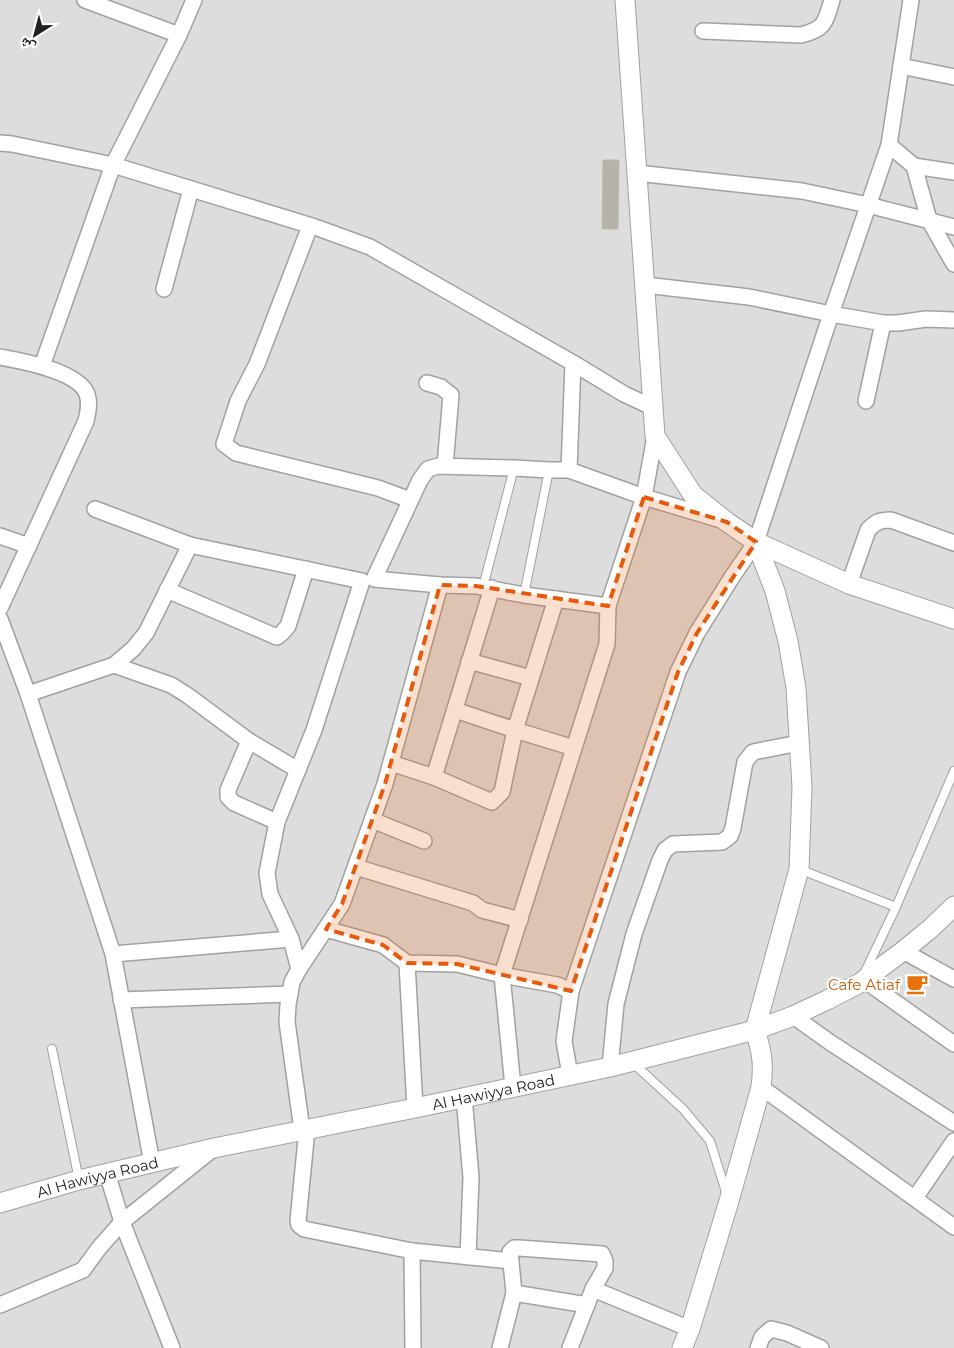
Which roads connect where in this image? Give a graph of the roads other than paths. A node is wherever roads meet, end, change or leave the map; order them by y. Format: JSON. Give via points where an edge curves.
{"nodes":[{"id":1,"x":85,"y":0,"type":"edge"},
{"id":2,"x":194,"y":0,"type":"edge"},
{"id":3,"x":625,"y":0,"type":"edge"},
{"id":4,"x":832,"y":0,"type":"edge"},
{"id":5,"x":911,"y":0,"type":"edge"},
{"id":6,"x":703,"y":32,"type":"dead end"},
{"id":7,"x":179,"y":35,"type":"junction"},
{"id":8,"x":901,"y":66,"type":"junction"},
{"id":9,"x":954,"y":77,"type":"edge"},
{"id":10,"x":0,"y":143,"type":"edge"},
{"id":11,"x":889,"y":144,"type":"junction"},
{"id":12,"x":113,"y":165,"type":"junction"},
{"id":13,"x":914,"y":166,"type":"junction"},
{"id":14,"x":954,"y":172,"type":"edge"},
{"id":15,"x":637,"y":173,"type":"junction"},
{"id":16,"x":191,"y":189,"type":"junction"},
{"id":17,"x":868,"y":205,"type":"junction"},
{"id":18,"x":929,"y":220,"type":"junction"},
{"id":19,"x":310,"y":226,"type":"junction"},
{"id":20,"x":954,"y":227,"type":"edge"},
{"id":21,"x":954,"y":264,"type":"edge"},
{"id":22,"x":646,"y":285,"type":"junction"},
{"id":23,"x":164,"y":289,"type":"dead end"},
{"id":24,"x":831,"y":314,"type":"junction"},
{"id":25,"x":954,"y":320,"type":"edge"},
{"id":26,"x":883,"y":323,"type":"junction"},
{"id":27,"x":0,"y":357,"type":"edge"},
{"id":28,"x":573,"y":363,"type":"junction"},
{"id":29,"x":42,"y":366,"type":"junction"},
{"id":30,"x":427,"y":383,"type":"dead end"},
{"id":31,"x":866,"y":401,"type":"dead end"},
{"id":32,"x":654,"y":408,"type":"junction"},
{"id":33,"x":655,"y":436,"type":"junction"},
{"id":34,"x":445,"y":466,"type":"junction"},
{"id":35,"x":514,"y":468,"type":"junction"},
{"id":36,"x":549,"y":470,"type":"junction"},
{"id":37,"x":569,"y":470,"type":"junction"},
{"id":38,"x":644,"y":497,"type":"junction"},
{"id":39,"x":410,"y":500,"type":"junction"},
{"id":40,"x":95,"y":509,"type":"dead end"},
{"id":41,"x":727,"y":522,"type":"junction"},
{"id":42,"x":0,"y":536,"type":"edge"},
{"id":43,"x":756,"y":542,"type":"junction"},
{"id":44,"x":954,"y":543,"type":"edge"},
{"id":45,"x":190,"y":545,"type":"junction"},
{"id":46,"x":28,"y":546,"type":"junction"},
{"id":47,"x":306,"y":569,"type":"junction"},
{"id":48,"x":368,"y":580,"type":"junction"},
{"id":49,"x":849,"y":584,"type":"junction"},
{"id":50,"x":440,"y":585,"type":"junction"},
{"id":51,"x":487,"y":588,"type":"junction"},
{"id":52,"x":168,"y":590,"type":"junction"},
{"id":53,"x":524,"y":595,"type":"junction"},
{"id":54,"x":556,"y":599,"type":"junction"},
{"id":55,"x":608,"y":606,"type":"junction"},
{"id":56,"x":0,"y":608,"type":"edge"},
{"id":57,"x":0,"y":619,"type":"edge"},
{"id":58,"x":954,"y":619,"type":"edge"},
{"id":59,"x":469,"y":661,"type":"junction"},
{"id":60,"x":114,"y":664,"type":"junction"},
{"id":61,"x":531,"y":678,"type":"junction"},
{"id":62,"x":28,"y":694,"type":"junction"},
{"id":63,"x":455,"y":710,"type":"junction"},
{"id":64,"x":515,"y":730,"type":"junction"},
{"id":65,"x":250,"y":741,"type":"junction"},
{"id":66,"x":799,"y":743,"type":"junction"},
{"id":67,"x":574,"y":748,"type":"junction"},
{"id":68,"x":391,"y":763,"type":"junction"},
{"id":69,"x":298,"y":770,"type":"junction"},
{"id":70,"x":954,"y":771,"type":"edge"},
{"id":71,"x":434,"y":777,"type":"junction"},
{"id":72,"x":372,"y":820,"type":"junction"},
{"id":73,"x":277,"y":822,"type":"junction"},
{"id":74,"x":424,"y":841,"type":"dead end"},
{"id":75,"x":356,"y":867,"type":"junction"},
{"id":76,"x":799,"y":869,"type":"junction"},
{"id":77,"x":954,"y":906,"type":"edge"},
{"id":78,"x":896,"y":907,"type":"junction"},
{"id":79,"x":520,"y":920,"type":"junction"},
{"id":80,"x":326,"y":929,"type":"junction"},
{"id":81,"x":291,"y":940,"type":"junction"},
{"id":82,"x":904,"y":952,"type":"junction"},
{"id":83,"x":113,"y":954,"type":"junction"},
{"id":84,"x":407,"y":962,"type":"junction"},
{"id":85,"x":299,"y":969,"type":"junction"},
{"id":86,"x":502,"y":975,"type":"junction"},
{"id":87,"x":954,"y":979,"type":"edge"},
{"id":88,"x":862,"y":981,"type":"junction"},
{"id":89,"x":571,"y":991,"type":"junction"},
{"id":90,"x":290,"y":994,"type":"junction"},
{"id":91,"x":121,"y":1000,"type":"junction"},
{"id":92,"x":792,"y":1016,"type":"junction"},
{"id":93,"x":755,"y":1030,"type":"junction"},
{"id":94,"x":954,"y":1044,"type":"edge"},
{"id":95,"x":52,"y":1049,"type":"dead end"},
{"id":96,"x":632,"y":1062,"type":"junction"},
{"id":97,"x":610,"y":1067,"type":"junction"},
{"id":98,"x":570,"y":1075,"type":"junction"},
{"id":99,"x":513,"y":1087,"type":"junction"},
{"id":100,"x":761,"y":1087,"type":"junction"},
{"id":101,"x":464,"y":1097,"type":"junction"},
{"id":102,"x":415,"y":1108,"type":"junction"},
{"id":103,"x":954,"y":1124,"type":"edge"},
{"id":104,"x":305,"y":1129,"type":"junction"},
{"id":105,"x":954,"y":1141,"type":"edge"},
{"id":106,"x":214,"y":1148,"type":"junction"},
{"id":107,"x":152,"y":1163,"type":"junction"},
{"id":108,"x":107,"y":1173,"type":"junction"},
{"id":109,"x":78,"y":1180,"type":"junction"},
{"id":110,"x":915,"y":1198,"type":"junction"},
{"id":111,"x":0,"y":1202,"type":"edge"},
{"id":112,"x":729,"y":1202,"type":"junction"},
{"id":113,"x":122,"y":1222,"type":"junction"},
{"id":114,"x":954,"y":1227,"type":"edge"},
{"id":115,"x":412,"y":1251,"type":"junction"},
{"id":116,"x":468,"y":1257,"type":"junction"},
{"id":117,"x":512,"y":1261,"type":"junction"},
{"id":118,"x":593,"y":1289,"type":"junction"},
{"id":119,"x":514,"y":1293,"type":"junction"},
{"id":120,"x":0,"y":1305,"type":"edge"},
{"id":121,"x":587,"y":1305,"type":"junction"},
{"id":122,"x":690,"y":1329,"type":"junction"},
{"id":123,"x":172,"y":1348,"type":"edge"},
{"id":124,"x":413,"y":1348,"type":"edge"},
{"id":125,"x":500,"y":1348,"type":"edge"},
{"id":126,"x":570,"y":1348,"type":"edge"},
{"id":127,"x":682,"y":1348,"type":"edge"},
{"id":128,"x":758,"y":1348,"type":"edge"},
{"id":129,"x":821,"y":1348,"type":"edge"}],
"edges":[{"from":1,"to":7,"type":"street"},
{"from":2,"to":7,"type":"street"},
{"from":3,"to":15,"type":"street"},
{"from":4,"to":6,"type":"street","via":[[825,22],[815,32],[801,35]]},
{"from":5,"to":8,"type":"street"},
{"from":7,"to":12,"type":"street"},
{"from":8,"to":9,"type":"street"},
{"from":8,"to":11,"type":"street"},
{"from":10,"to":12,"type":"street"},
{"from":11,"to":13,"type":"street"},
{"from":11,"to":17,"type":"street"},
{"from":12,"to":16,"type":"street"},
{"from":12,"to":29,"type":"street"},
{"from":13,"to":14,"type":"street"},
{"from":13,"to":18,"type":"street"},
{"from":15,"to":17,"type":"street","via":[[802,191]]},
{"from":15,"to":22,"type":"street"},
{"from":16,"to":19,"type":"street"},
{"from":16,"to":23,"type":"street"},
{"from":17,"to":18,"type":"street"},
{"from":17,"to":24,"type":"street"},
{"from":18,"to":20,"type":"street"},
{"from":18,"to":21,"type":"street"},
{"from":19,"to":28,"type":"street","via":[[370,247]]},
{"from":19,"to":39,"type":"street","via":[[257,364],[238,401],[224,444],[236,453],[378,488]]},
{"from":22,"to":24,"type":"street","via":[[749,297]]},
{"from":22,"to":32,"type":"street"},
{"from":24,"to":26,"type":"street"},
{"from":24,"to":43,"type":"street"},
{"from":25,"to":26,"type":"street"},
{"from":26,"to":31,"type":"street"},
{"from":27,"to":29,"type":"street"},
{"from":28,"to":32,"type":"street"},
{"from":28,"to":37,"type":"street"},
{"from":29,"to":46,"type":"street","via":[[72,378],[82,386],[89,404],[86,421]]},
{"from":30,"to":34,"type":"street","via":[[452,395]]},
{"from":32,"to":33,"type":"street"},
{"from":33,"to":38,"type":"street"},
{"from":33,"to":41,"type":"street","via":[[693,495]]},
{"from":34,"to":35,"type":"street"},
{"from":34,"to":39,"type":"street","via":[[428,469]]},
{"from":35,"to":36,"type":"street"},
{"from":35,"to":51,"type":"lane"},
{"from":36,"to":37,"type":"street"},
{"from":36,"to":53,"type":"lane"},
{"from":37,"to":38,"type":"street"},
{"from":38,"to":41,"type":"street"},
{"from":38,"to":55,"type":"street"},
{"from":39,"to":48,"type":"street"},
{"from":40,"to":45,"type":"street"},
{"from":41,"to":43,"type":"street"},
{"from":42,"to":46,"type":"street"},
{"from":43,"to":49,"type":"street"},
{"from":43,"to":66,"type":"street","via":[[775,591],[788,641],[796,688]]},
{"from":43,"to":89,"type":"street","via":[[697,633],[678,672]]},
{"from":44,"to":49,"type":"street","via":[[890,520],[881,520],[868,530]]},
{"from":45,"to":47,"type":"street"},
{"from":45,"to":52,"type":"street"},
{"from":46,"to":56,"type":"street"},
{"from":47,"to":48,"type":"street"},
{"from":47,"to":52,"type":"street","via":[[288,626],[277,637]]},
{"from":48,"to":50,"type":"street"},
{"from":48,"to":69,"type":"street"},
{"from":49,"to":58,"type":"street"},
{"from":50,"to":51,"type":"street"},
{"from":50,"to":68,"type":"street"},
{"from":51,"to":53,"type":"street"},
{"from":51,"to":59,"type":"street"},
{"from":52,"to":60,"type":"street","via":[[146,633],[133,650]]},
{"from":53,"to":54,"type":"street"},
{"from":54,"to":55,"type":"street"},
{"from":54,"to":61,"type":"street"},
{"from":55,"to":67,"type":"street","via":[[607,644]]},
{"from":57,"to":62,"type":"street"},
{"from":59,"to":61,"type":"street"},
{"from":59,"to":63,"type":"street"},
{"from":60,"to":62,"type":"street"},
{"from":60,"to":65,"type":"street","via":[[171,685]]},
{"from":61,"to":64,"type":"street"},
{"from":62,"to":83,"type":"street"},
{"from":63,"to":64,"type":"street"},
{"from":63,"to":71,"type":"street"},
{"from":64,"to":67,"type":"street"},
{"from":64,"to":71,"type":"street","via":[[502,792],[492,802]]},
{"from":65,"to":69,"type":"street"},
{"from":65,"to":73,"type":"street","via":[[228,790],[228,797],[234,803]]},
{"from":66,"to":76,"type":"street","via":[[802,787]]},
{"from":66,"to":97,"type":"street","via":[[753,752],[745,762],[730,836],[722,842],[673,844],[665,850],[634,934],[616,1004]]},
{"from":67,"to":79,"type":"street"},
{"from":68,"to":71,"type":"street"},
{"from":68,"to":72,"type":"street"},
{"from":69,"to":73,"type":"street"},
{"from":70,"to":78,"type":"lane"},
{"from":72,"to":74,"type":"street"},
{"from":72,"to":75,"type":"street"},
{"from":73,"to":81,"type":"street","via":[[267,873],[270,894]]},
{"from":75,"to":79,"type":"street"},
{"from":75,"to":80,"type":"street","via":[[342,904]]},
{"from":76,"to":78,"type":"lane"},
{"from":76,"to":93,"type":"street"},
{"from":77,"to":82,"type":"street","name":"Al Hawiyya Road"},
{"from":78,"to":88,"type":"lane"},
{"from":79,"to":86,"type":"street"},
{"from":80,"to":84,"type":"street","via":[[383,945]]},
{"from":80,"to":85,"type":"street"},
{"from":81,"to":83,"type":"street"},
{"from":81,"to":85,"type":"street"},
{"from":82,"to":87,"type":"street"},
{"from":82,"to":88,"type":"street","name":"Al Hawiyya Road"},
{"from":83,"to":91,"type":"street"},
{"from":84,"to":86,"type":"street","via":[[457,964]]},
{"from":84,"to":102,"type":"street"},
{"from":85,"to":90,"type":"street"},
{"from":86,"to":89,"type":"street","via":[[557,985]]},
{"from":86,"to":99,"type":"street"},
{"from":88,"to":92,"type":"street","name":"Al Hawiyya Road"},
{"from":88,"to":94,"type":"street"},
{"from":89,"to":98,"type":"street","via":[[564,1041]]},
{"from":90,"to":91,"type":"street"},
{"from":90,"to":104,"type":"street","via":[[287,1022]]},
{"from":91,"to":107,"type":"street"},
{"from":92,"to":93,"type":"street","name":"Al Hawiyya Road"},
{"from":92,"to":103,"type":"street"},
{"from":93,"to":96,"type":"street","name":"Al Hawiyya Road"},
{"from":93,"to":100,"type":"street","via":[[763,1068]]},
{"from":95,"to":109,"type":"lane"},
{"from":96,"to":97,"type":"street","name":"Al Hawiyya Road"},
{"from":96,"to":112,"type":"lane","via":[[684,1109],[710,1141]]},
{"from":97,"to":98,"type":"street","name":"Al Hawiyya Road"},
{"from":98,"to":99,"type":"street","name":"Al Hawiyya Road"},
{"from":99,"to":101,"type":"street","name":"Al Hawiyya Road"},
{"from":100,"to":110,"type":"street"},
{"from":100,"to":112,"type":"street"},
{"from":101,"to":102,"type":"street","name":"Al Hawiyya Road"},
{"from":101,"to":116,"type":"street","via":[[471,1177]]},
{"from":102,"to":104,"type":"street","name":"Al Hawiyya Road"},
{"from":104,"to":106,"type":"street","name":"Al Hawiyya Road"},
{"from":104,"to":115,"type":"street","via":[[299,1225],[304,1229]]},
{"from":105,"to":110,"type":"street"},
{"from":106,"to":107,"type":"street","name":"Al Hawiyya Road"},
{"from":106,"to":113,"type":"street"},
{"from":107,"to":108,"type":"street","name":"Al Hawiyya Road"},
{"from":108,"to":109,"type":"street","name":"Al Hawiyya Road"},
{"from":108,"to":113,"type":"street"},
{"from":109,"to":111,"type":"street","name":"Al Hawiyya Road"},
{"from":110,"to":114,"type":"street"},
{"from":112,"to":122,"type":"street"},
{"from":113,"to":120,"type":"street","via":[[83,1270]]},
{"from":113,"to":123,"type":"street"},
{"from":115,"to":116,"type":"street"},
{"from":115,"to":124,"type":"street"},
{"from":116,"to":117,"type":"street"},
{"from":117,"to":118,"type":"street","via":[[510,1252],[514,1248],[602,1254],[605,1268]]},
{"from":117,"to":119,"type":"street"},
{"from":118,"to":121,"type":"street"},
{"from":118,"to":122,"type":"street"},
{"from":119,"to":121,"type":"street"},
{"from":119,"to":125,"type":"street"},
{"from":121,"to":126,"type":"street"},
{"from":122,"to":127,"type":"street"},
{"from":128,"to":129,"type":"street","via":[[762,1337],[771,1329]]}]}
